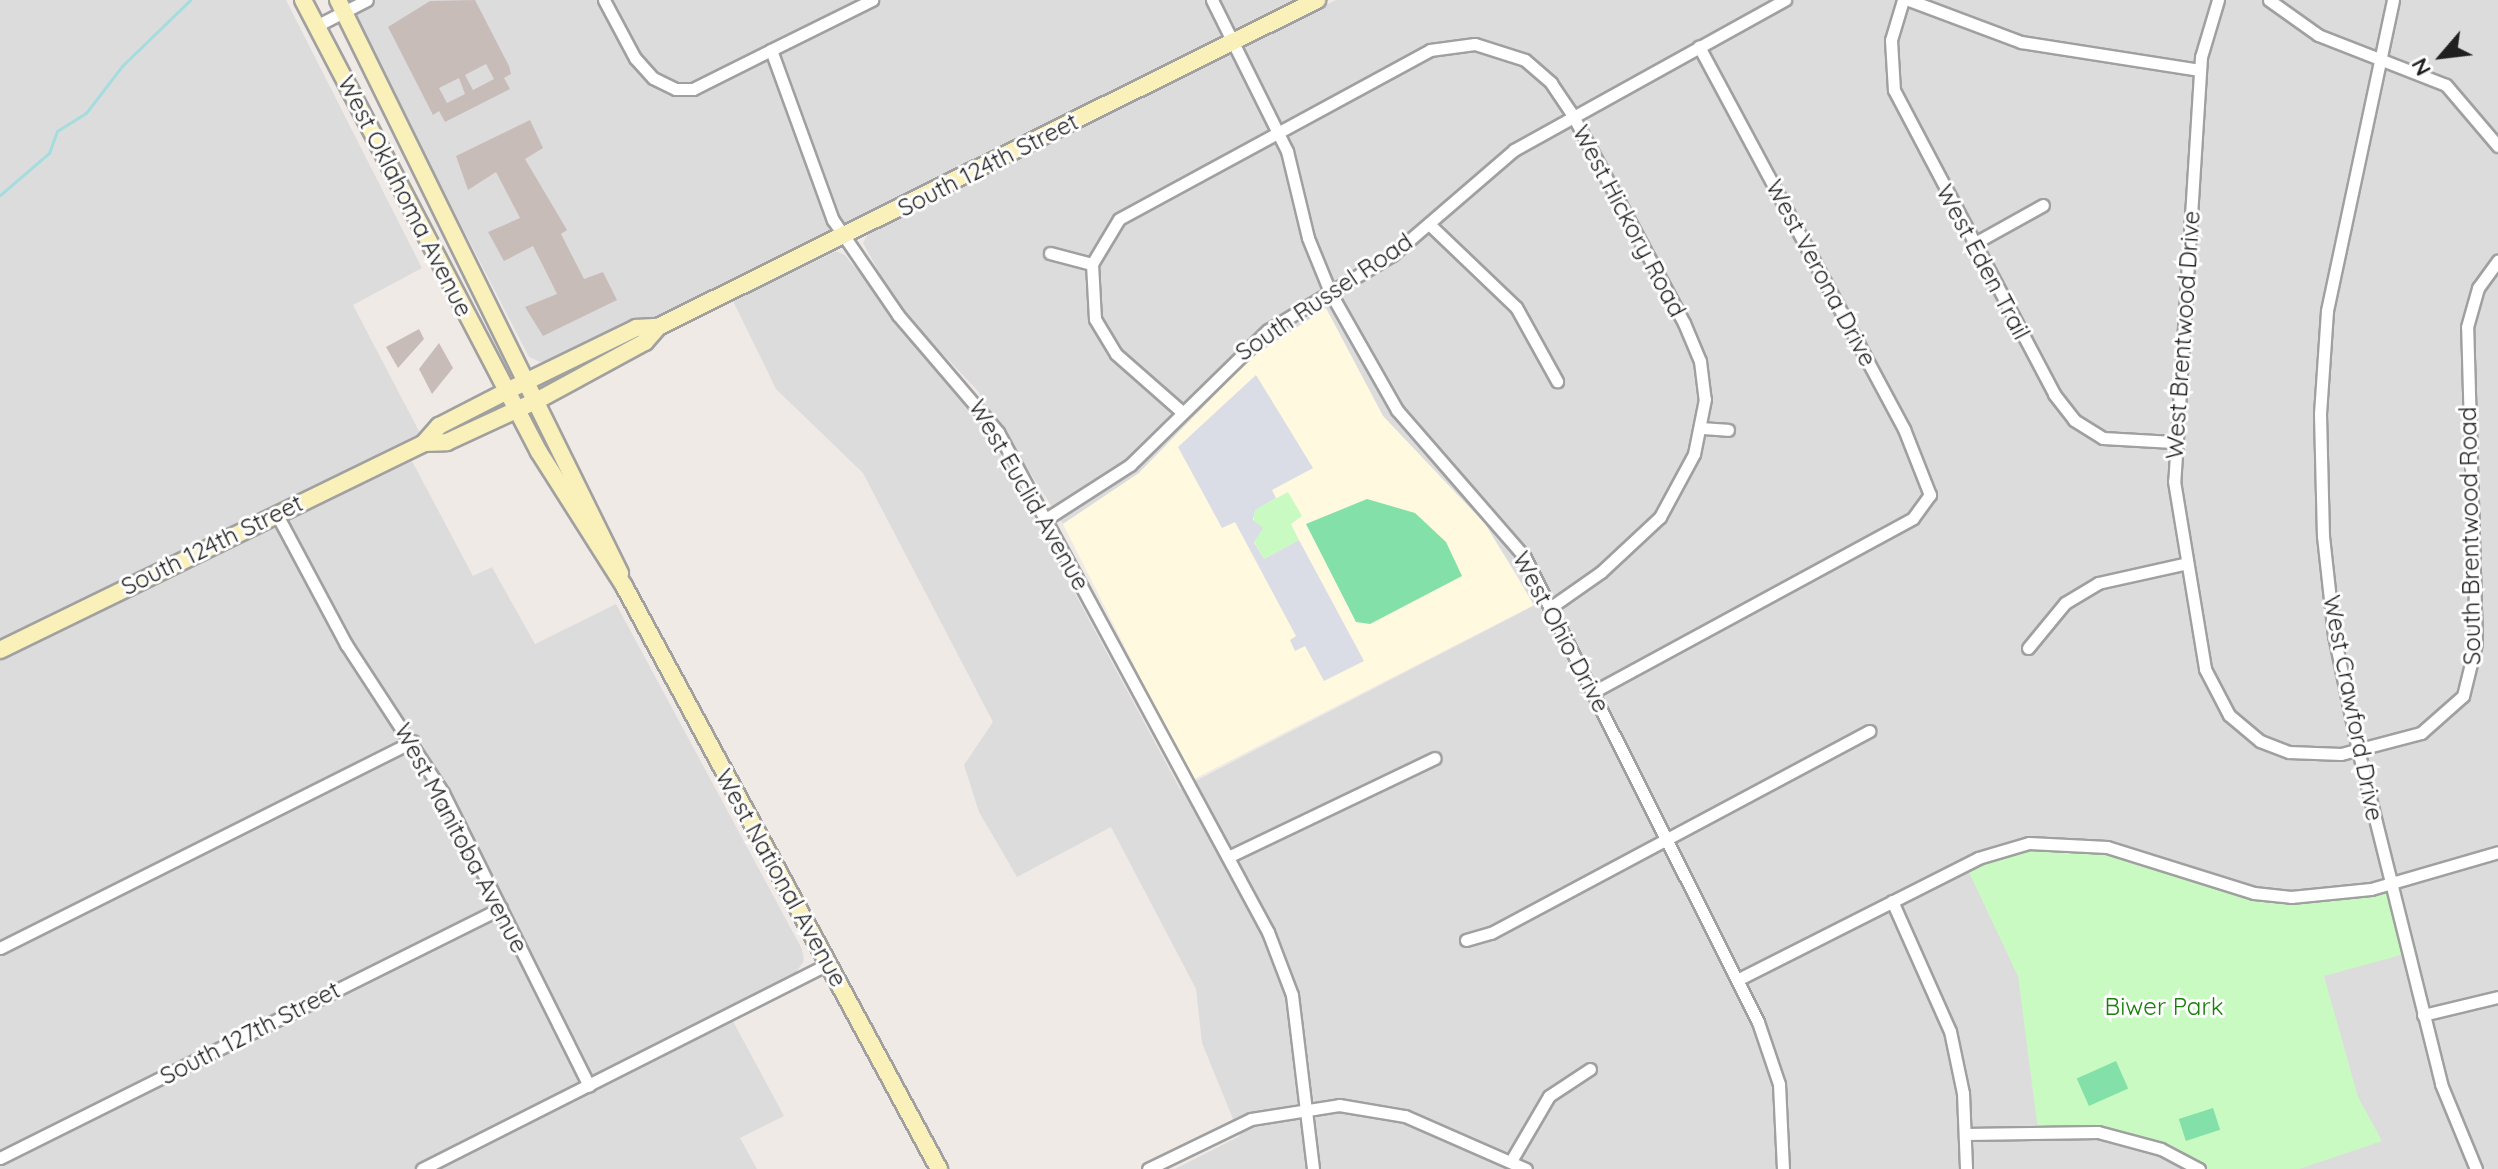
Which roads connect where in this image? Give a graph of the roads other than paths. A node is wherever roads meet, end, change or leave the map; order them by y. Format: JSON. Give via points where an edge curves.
{"nodes":[{"id":1,"x":303,"y":0,"type":"edge"},
{"id":2,"x":367,"y":0,"type":"edge"},
{"id":3,"x":604,"y":0,"type":"edge"},
{"id":4,"x":872,"y":0,"type":"edge"},
{"id":5,"x":1212,"y":0,"type":"edge"},
{"id":6,"x":1317,"y":0,"type":"edge"},
{"id":7,"x":1785,"y":0,"type":"edge"},
{"id":8,"x":1906,"y":0,"type":"edge"},
{"id":9,"x":2218,"y":0,"type":"edge"},
{"id":10,"x":2269,"y":0,"type":"edge"},
{"id":11,"x":2393,"y":0,"type":"edge"},
{"id":12,"x":341,"y":6,"type":"edge"},
{"id":13,"x":316,"y":26,"type":"junction"},
{"id":14,"x":1232,"y":42,"type":"junction"},
{"id":15,"x":1699,"y":47,"type":"junction"},
{"id":16,"x":771,"y":50,"type":"junction"},
{"id":17,"x":2384,"y":59,"type":"junction"},
{"id":18,"x":2200,"y":70,"type":"junction"},
{"id":19,"x":1573,"y":116,"type":"junction"},
{"id":20,"x":1279,"y":134,"type":"junction"},
{"id":21,"x":2498,"y":146,"type":"edge"},
{"id":22,"x":2043,"y":205,"type":"dead end"},
{"id":23,"x":1429,"y":224,"type":"junction"},
{"id":24,"x":844,"y":237,"type":"junction"},
{"id":25,"x":1973,"y":244,"type":"junction"},
{"id":26,"x":1050,"y":253,"type":"dead end"},
{"id":27,"x":2498,"y":260,"type":"edge"},
{"id":28,"x":1092,"y":264,"type":"junction"},
{"id":29,"x":1330,"y":292,"type":"junction"},
{"id":30,"x":658,"y":327,"type":"junction"},
{"id":31,"x":529,"y":381,"type":"junction"},
{"id":32,"x":1557,"y":381,"type":"dead end"},
{"id":33,"x":507,"y":391,"type":"junction"},
{"id":34,"x":538,"y":400,"type":"junction"},
{"id":35,"x":516,"y":410,"type":"junction"},
{"id":36,"x":1182,"y":412,"type":"junction"},
{"id":37,"x":1702,"y":428,"type":"junction"},
{"id":38,"x":1728,"y":430,"type":"dead end"},
{"id":39,"x":2173,"y":442,"type":"junction"},
{"id":40,"x":424,"y":443,"type":"junction"},
{"id":41,"x":276,"y":513,"type":"junction"},
{"id":42,"x":1046,"y":519,"type":"junction"},
{"id":43,"x":2184,"y":564,"type":"junction"},
{"id":44,"x":624,"y":586,"type":"junction"},
{"id":45,"x":1551,"y":607,"type":"junction"},
{"id":46,"x":2028,"y":648,"type":"dead end"},
{"id":47,"x":0,"y":650,"type":"edge"},
{"id":48,"x":1593,"y":692,"type":"junction"},
{"id":49,"x":1870,"y":731,"type":"dead end"},
{"id":50,"x":413,"y":741,"type":"junction"},
{"id":51,"x":2358,"y":750,"type":"junction"},
{"id":52,"x":1435,"y":758,"type":"dead end"},
{"id":53,"x":1667,"y":840,"type":"junction"},
{"id":54,"x":2498,"y":852,"type":"edge"},
{"id":55,"x":1228,"y":857,"type":"junction"},
{"id":56,"x":2391,"y":884,"type":"junction"},
{"id":57,"x":1892,"y":901,"type":"junction"},
{"id":58,"x":501,"y":908,"type":"junction"},
{"id":59,"x":1466,"y":940,"type":"dead end"},
{"id":60,"x":0,"y":948,"type":"edge"},
{"id":61,"x":828,"y":964,"type":"junction"},
{"id":62,"x":1737,"y":980,"type":"junction"},
{"id":63,"x":2498,"y":997,"type":"edge"},
{"id":64,"x":2423,"y":1015,"type":"junction"},
{"id":65,"x":1590,"y":1069,"type":"dead end"},
{"id":66,"x":589,"y":1086,"type":"junction"},
{"id":67,"x":1306,"y":1108,"type":"junction"},
{"id":68,"x":1966,"y":1134,"type":"junction"},
{"id":69,"x":0,"y":1158,"type":"edge"},
{"id":70,"x":1511,"y":1161,"type":"junction"},
{"id":71,"x":422,"y":1169,"type":"edge"},
{"id":72,"x":939,"y":1169,"type":"edge"},
{"id":73,"x":1148,"y":1169,"type":"edge"},
{"id":74,"x":1313,"y":1169,"type":"edge"},
{"id":75,"x":1526,"y":1169,"type":"edge"},
{"id":76,"x":1783,"y":1169,"type":"edge"},
{"id":77,"x":1966,"y":1169,"type":"edge"},
{"id":78,"x":2199,"y":1169,"type":"edge"},
{"id":79,"x":2476,"y":1169,"type":"edge"}],
"edges":[{"from":1,"to":13,"type":"main road","name":"West Oklahoma Avenue"},
{"from":2,"to":12,"type":"street"},
{"from":3,"to":16,"type":"street","via":[[635,58],[653,78],[676,89],[693,89]]},
{"from":4,"to":16,"type":"street"},
{"from":5,"to":14,"type":"street","name":"West Ohio Drive"},
{"from":6,"to":14,"type":"main road","name":"South 124th Street"},
{"from":7,"to":15,"type":"street","name":"South Russel Road"},
{"from":8,"to":18,"type":"street","via":[[2021,42]]},
{"from":8,"to":25,"type":"street","name":"West Eden Trail","via":[[1891,40],[1894,90]]},
{"from":9,"to":18,"type":"street","name":"West Brentwood Drive"},
{"from":10,"to":17,"type":"street","via":[[2318,35]]},
{"from":11,"to":17,"type":"street","name":"West Crawford Drive"},
{"from":12,"to":13,"type":"street"},
{"from":12,"to":31,"type":"main road","name":"West Oklahoma Avenue"},
{"from":13,"to":33,"type":"main road","name":"West Oklahoma Avenue"},
{"from":14,"to":20,"type":"street","name":"West Ohio Drive"},
{"from":14,"to":24,"type":"main road","name":"South 124th Street"},
{"from":15,"to":19,"type":"street","name":"South Russel Road"},
{"from":15,"to":48,"type":"street","name":"West Verona Drive","via":[[1904,429],[1929,479],[1928,503],[1913,518]]},
{"from":16,"to":24,"type":"street","name":"West Euclid Avenue","via":[[813,175]]},
{"from":17,"to":21,"type":"street","via":[[2446,85]]},
{"from":17,"to":51,"type":"street","name":"West Crawford Drive","via":[[2340,230],[2320,414],[2327,574]]},
{"from":18,"to":39,"type":"street","name":"West Brentwood Drive"},
{"from":19,"to":20,"type":"street","name":"West Hickory Road","via":[[1551,83],[1525,60],[1490,47],[1456,45],[1419,55]]},
{"from":19,"to":23,"type":"street","name":"South Russel Road","via":[[1484,173]]},
{"from":19,"to":37,"type":"street","name":"West Hickory Road","via":[[1694,345],[1704,383]]},
{"from":20,"to":28,"type":"street","name":"West Hickory Road","via":[[1143,202],[1109,230]]},
{"from":20,"to":29,"type":"street","name":"West Ohio Drive","via":[[1314,258]]},
{"from":22,"to":25,"type":"street"},
{"from":23,"to":29,"type":"street","name":"South Russel Road"},
{"from":23,"to":32,"type":"street","via":[[1516,307]]},
{"from":24,"to":30,"type":"main road","name":"South 124th Street"},
{"from":24,"to":42,"type":"street","name":"West Euclid Avenue","via":[[898,315],[988,416]]},
{"from":25,"to":39,"type":"street","name":"West Eden Trail","via":[[2074,420],[2103,438]]},
{"from":26,"to":28,"type":"street"},
{"from":27,"to":51,"type":"street","name":"South Brentwood Road","via":[[2478,288],[2467,327],[2476,643],[2471,680],[2450,712],[2429,729]]},
{"from":28,"to":36,"type":"street","via":[[1091,305],[1102,334]]},
{"from":29,"to":36,"type":"street","name":"South Russel Road","via":[[1237,354]]},
{"from":29,"to":45,"type":"street","name":"West Ohio Drive","via":[[1397,410],[1505,530]]},
{"from":30,"to":31,"type":"main road","name":"South 124th Street","via":[[636,328]]},
{"from":30,"to":34,"type":"main road","name":"South 124th Street","via":[[645,342]]},
{"from":31,"to":33,"type":"main road","name":"South 124th Street"},
{"from":31,"to":34,"type":"main road","name":"West National Avenue"},
{"from":33,"to":35,"type":"main road","name":"West National Avenue"},
{"from":33,"to":40,"type":"main road","name":"South 124th Street","via":[[439,426]]},
{"from":34,"to":35,"type":"main road","name":"South 124th Street"},
{"from":34,"to":44,"type":"main road","name":"West National Avenue","via":[[614,553]]},
{"from":35,"to":40,"type":"main road","name":"South 124th Street","via":[[447,442]]},
{"from":35,"to":44,"type":"main road","name":"West National Avenue"},
{"from":36,"to":42,"type":"street","name":"South Russel Road","via":[[1130,465]]},
{"from":37,"to":38,"type":"street"},
{"from":37,"to":45,"type":"street","name":"West Hickory Road","via":[[1660,517],[1601,572]]},
{"from":39,"to":43,"type":"street","name":"West Brentwood Drive"},
{"from":40,"to":41,"type":"main road","name":"South 124th Street"},
{"from":41,"to":47,"type":"main road","name":"South 124th Street"},
{"from":41,"to":50,"type":"street","name":"West Manitoba Avenue","via":[[346,644]]},
{"from":42,"to":55,"type":"street","name":"West Euclid Avenue"},
{"from":43,"to":46,"type":"street","via":[[2098,583],[2065,603]]},
{"from":43,"to":51,"type":"street","name":"West Brentwood Drive","via":[[2205,669],[2229,715],[2260,741],[2289,752],[2327,755]]},
{"from":44,"to":61,"type":"main road","name":"West National Avenue"},
{"from":45,"to":48,"type":"street","name":"West Ohio Drive"},
{"from":48,"to":53,"type":"street","name":"West Ohio Drive"},
{"from":49,"to":53,"type":"street"},
{"from":50,"to":58,"type":"street","name":"West Manitoba Avenue"},
{"from":50,"to":60,"type":"street"},
{"from":51,"to":56,"type":"street","name":"West Crawford Drive"},
{"from":52,"to":55,"type":"street"},
{"from":53,"to":59,"type":"street","via":[[1491,933]]},
{"from":53,"to":62,"type":"street","name":"West Ohio Drive"},
{"from":54,"to":56,"type":"street"},
{"from":55,"to":67,"type":"street","name":"West Euclid Avenue","via":[[1289,982]]},
{"from":56,"to":57,"type":"street","via":[[2329,895],[2266,895],[2107,847],[2044,842],[1978,858]]},
{"from":56,"to":64,"type":"street","name":"West Crawford Drive"},
{"from":57,"to":62,"type":"street"},
{"from":57,"to":68,"type":"street","via":[[1950,1031]]},
{"from":58,"to":66,"type":"street","name":"West Manitoba Avenue"},
{"from":58,"to":69,"type":"street","name":"South 127th Street"},
{"from":61,"to":66,"type":"street"},
{"from":61,"to":72,"type":"main road","name":"West National Avenue"},
{"from":62,"to":76,"type":"street","name":"West Ohio Drive","via":[[1779,1084]]},
{"from":63,"to":64,"type":"street"},
{"from":64,"to":79,"type":"street","name":"West Crawford Drive","via":[[2445,1098]]},
{"from":65,"to":70,"type":"street","via":[[1544,1103]]},
{"from":66,"to":71,"type":"street"},
{"from":67,"to":70,"type":"street","via":[[1389,1112]]},
{"from":67,"to":73,"type":"street","via":[[1251,1119]]},
{"from":67,"to":74,"type":"street","name":"West Euclid Avenue"},
{"from":68,"to":77,"type":"street"},
{"from":68,"to":78,"type":"street","via":[[2098,1132],[2146,1144]]},
{"from":70,"to":75,"type":"street"}]}
